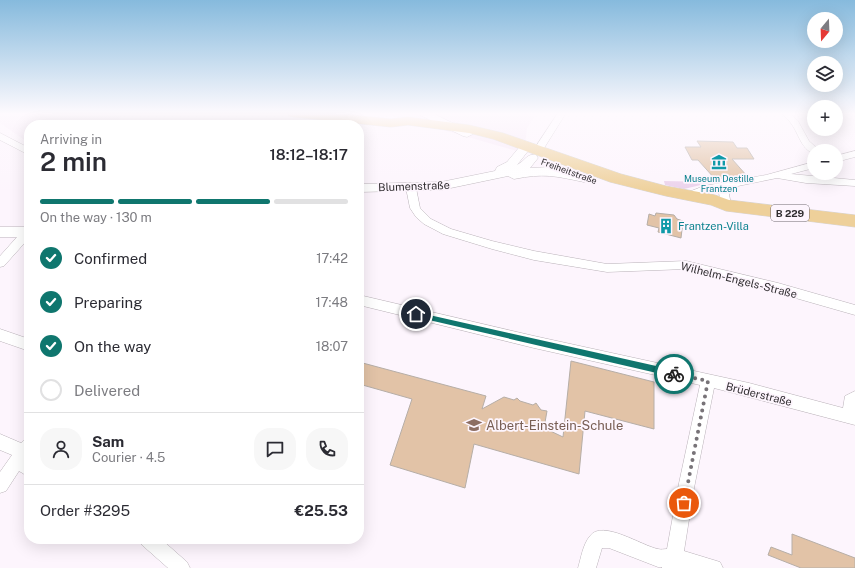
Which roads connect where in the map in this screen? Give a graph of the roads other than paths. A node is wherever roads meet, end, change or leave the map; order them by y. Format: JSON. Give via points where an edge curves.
{"nodes":[{"id":1,"x":3,"y":140,"type":"edge"},
{"id":2,"x":493,"y":140,"type":"edge"},
{"id":3,"x":540,"y":140,"type":"edge"},
{"id":4,"x":24,"y":150,"type":"edge"},
{"id":5,"x":529,"y":152,"type":"junction"},
{"id":6,"x":855,"y":154,"type":"edge"},
{"id":7,"x":843,"y":157,"type":"edge"},
{"id":8,"x":807,"y":167,"type":"edge"},
{"id":9,"x":491,"y":175,"type":"junction"},
{"id":10,"x":780,"y":175,"type":"junction"},
{"id":11,"x":584,"y":178,"type":"junction"},
{"id":12,"x":855,"y":183,"type":"edge"},
{"id":13,"x":734,"y":184,"type":"junction"},
{"id":14,"x":364,"y":188,"type":"edge"},
{"id":15,"x":411,"y":188,"type":"junction"},
{"id":16,"x":690,"y":195,"type":"junction"},
{"id":17,"x":726,"y":205,"type":"junction"},
{"id":18,"x":855,"y":221,"type":"edge"},
{"id":19,"x":0,"y":232,"type":"edge"},
{"id":20,"x":24,"y":232,"type":"edge"},
{"id":21,"x":24,"y":237,"type":"edge"},
{"id":22,"x":0,"y":263,"type":"edge"},
{"id":23,"x":364,"y":301,"type":"edge"},
{"id":24,"x":855,"y":310,"type":"edge"},
{"id":25,"x":0,"y":335,"type":"edge"},
{"id":26,"x":24,"y":343,"type":"edge"},
{"id":27,"x":708,"y":381,"type":"junction"},
{"id":28,"x":855,"y":398,"type":"edge"},
{"id":29,"x":853,"y":417,"type":"edge"},
{"id":30,"x":0,"y":442,"type":"edge"},
{"id":31,"x":24,"y":447,"type":"edge"},
{"id":32,"x":24,"y":452,"type":"edge"},
{"id":33,"x":0,"y":485,"type":"edge"},
{"id":34,"x":154,"y":544,"type":"edge"},
{"id":35,"x":672,"y":562,"type":"edge"},
{"id":36,"x":181,"y":568,"type":"edge"},
{"id":37,"x":587,"y":568,"type":"edge"},
{"id":38,"x":714,"y":568,"type":"edge"}],
"edges":[{"from":1,"to":4,"type":"street"},
{"from":2,"to":5,"type":"main road","name":"Freiheitstraße","number":"B 229"},
{"from":3,"to":5,"type":"street"},
{"from":5,"to":9,"type":"street","name":"Blumenstraße","via":[[525,166]]},
{"from":5,"to":11,"type":"main road","name":"Freiheitstraße","number":"B 229"},
{"from":5,"to":16,"type":"main road","name":"Freiheitstraße","number":"B 229","via":[[616,178]]},
{"from":6,"to":7,"type":"street"},
{"from":8,"to":10,"type":"street"},
{"from":9,"to":11,"type":"street","name":"Blumenstraße","via":[[550,171]]},
{"from":9,"to":15,"type":"street","name":"Blumenstraße","via":[[456,184]]},
{"from":10,"to":12,"type":"street","via":[[806,180]]},
{"from":10,"to":13,"type":"street"},
{"from":11,"to":17,"type":"main road","name":"Freiheitstraße","number":"B 229","via":[[669,199],[717,208]]},
{"from":13,"to":16,"type":"street","via":[[704,188]]},
{"from":13,"to":17,"type":"street","via":[[724,193]]},
{"from":14,"to":15,"type":"street","name":"Blumenstraße"},
{"from":15,"to":24,"type":"street","name":"Wilhelm-Engels-Straße","via":[[415,210],[430,224],[488,245],[605,268],[686,265]]},
{"from":16,"to":17,"type":"main road","name":"Freiheitstraße","number":"B 229"},
{"from":17,"to":18,"type":"main road","name":"Freiheitstraße","number":"B 229"},
{"from":19,"to":20,"type":"street"},
{"from":21,"to":22,"type":"street"},
{"from":23,"to":27,"type":"street","name":"Brüderstraße"},
{"from":25,"to":26,"type":"street"},
{"from":27,"to":29,"type":"street","name":"Brüderstraße"},
{"from":27,"to":35,"type":"street"},
{"from":28,"to":29,"type":"street","via":[[850,401]]},
{"from":30,"to":31,"type":"street"},
{"from":32,"to":33,"type":"street"},
{"from":34,"to":36,"type":"street"},
{"from":35,"to":37,"type":"street","via":[[609,539],[597,540],[592,546]]},
{"from":35,"to":38,"type":"street"}]}
